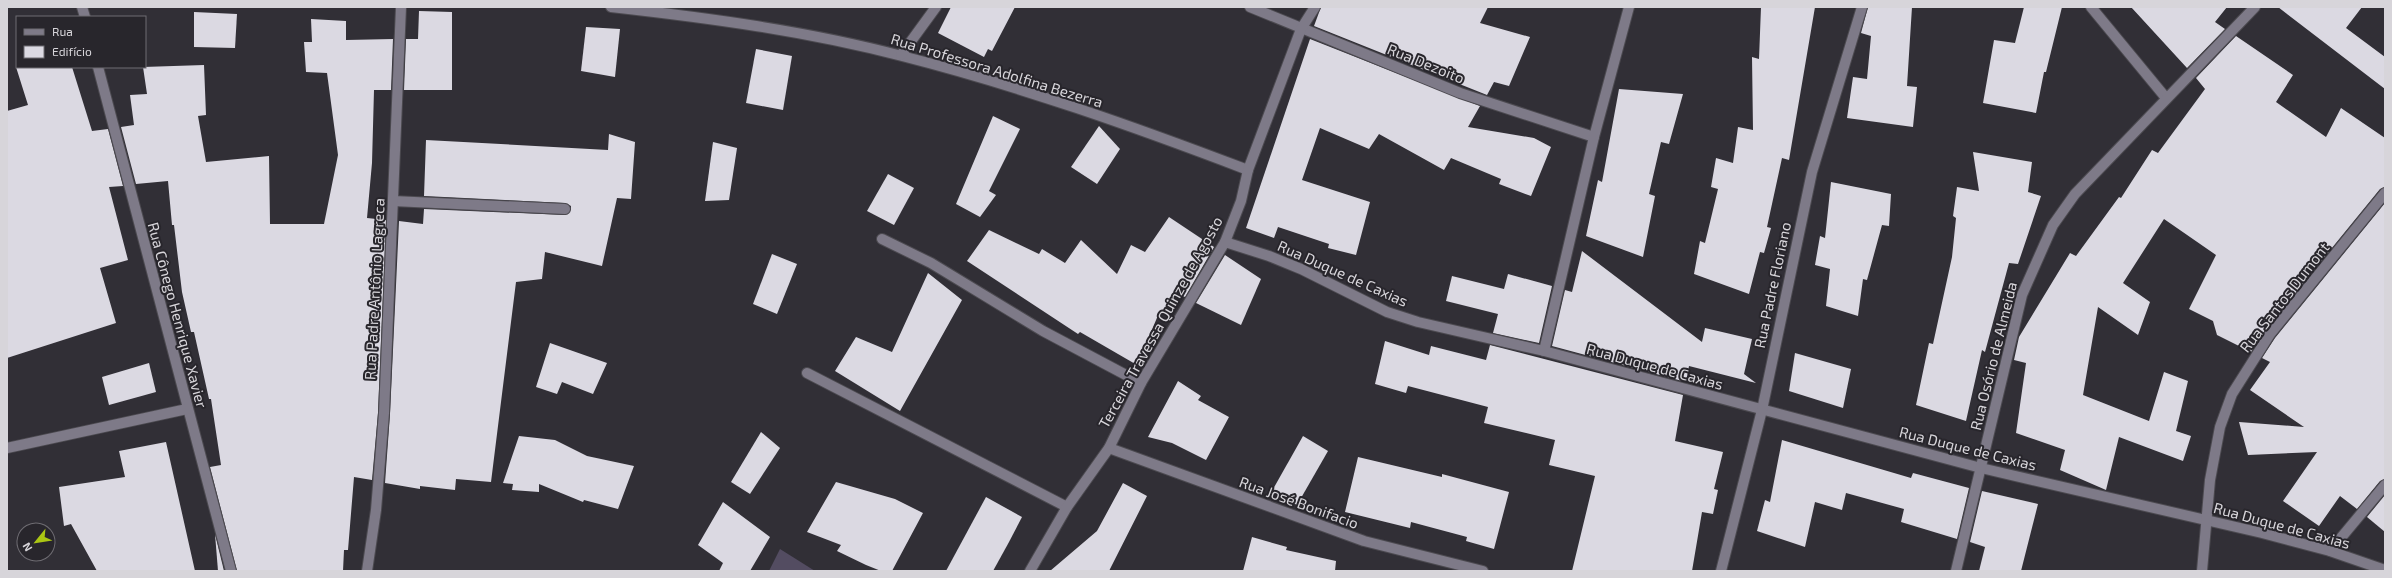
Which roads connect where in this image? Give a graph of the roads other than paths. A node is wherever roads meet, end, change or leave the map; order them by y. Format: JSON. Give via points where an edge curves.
{"nodes":[{"id":1,"x":401,"y":7,"type":"edge"},
{"id":2,"x":611,"y":7,"type":"edge"},
{"id":3,"x":936,"y":7,"type":"edge"},
{"id":4,"x":1250,"y":7,"type":"edge"},
{"id":5,"x":1314,"y":7,"type":"edge"},
{"id":6,"x":1629,"y":7,"type":"edge"},
{"id":7,"x":1862,"y":7,"type":"edge"},
{"id":8,"x":2091,"y":7,"type":"edge"},
{"id":9,"x":2255,"y":7,"type":"edge"},
{"id":10,"x":1301,"y":29,"type":"junction"},
{"id":11,"x":901,"y":56,"type":"junction"},
{"id":12,"x":98,"y":68,"type":"edge"},
{"id":13,"x":2166,"y":98,"type":"junction"},
{"id":14,"x":1594,"y":137,"type":"junction"},
{"id":15,"x":1248,"y":170,"type":"junction"},
{"id":16,"x":2385,"y":193,"type":"edge"},
{"id":17,"x":393,"y":201,"type":"junction"},
{"id":18,"x":565,"y":208,"type":"dead end"},
{"id":19,"x":882,"y":240,"type":"dead end"},
{"id":20,"x":1225,"y":242,"type":"junction"},
{"id":21,"x":1544,"y":351,"type":"junction"},
{"id":22,"x":807,"y":373,"type":"dead end"},
{"id":23,"x":1141,"y":382,"type":"junction"},
{"id":24,"x":187,"y":409,"type":"junction"},
{"id":25,"x":1762,"y":410,"type":"junction"},
{"id":26,"x":7,"y":448,"type":"edge"},
{"id":27,"x":1109,"y":448,"type":"junction"},
{"id":28,"x":1981,"y":468,"type":"junction"},
{"id":29,"x":2385,"y":485,"type":"edge"},
{"id":30,"x":1067,"y":507,"type":"junction"},
{"id":31,"x":2208,"y":521,"type":"junction"},
{"id":32,"x":2330,"y":551,"type":"junction"},
{"id":33,"x":2385,"y":570,"type":"edge"},
{"id":34,"x":231,"y":571,"type":"edge"},
{"id":35,"x":368,"y":571,"type":"edge"},
{"id":36,"x":1030,"y":571,"type":"edge"},
{"id":37,"x":1483,"y":571,"type":"edge"},
{"id":38,"x":1721,"y":571,"type":"edge"},
{"id":39,"x":1956,"y":571,"type":"edge"},
{"id":40,"x":2202,"y":571,"type":"edge"}],
"edges":[{"from":1,"to":17,"type":"street","name":"Rua Padre Antônio Lagreca"},
{"from":2,"to":11,"type":"street","name":"Rua Professora Adolfina Bezerra","via":[[784,31]]},
{"from":3,"to":11,"type":"street"},
{"from":4,"to":10,"type":"street","name":"Rua Dezoito"},
{"from":5,"to":10,"type":"street","name":"Terceira Travessa Quinze de Agosto"},
{"from":6,"to":14,"type":"street"},
{"from":7,"to":25,"type":"street","name":"Rua Padre Floriano","via":[[1812,172]]},
{"from":8,"to":13,"type":"street"},
{"from":9,"to":13,"type":"street","name":"Rua Osório de Almeida"},
{"from":10,"to":14,"type":"street","name":"Rua Dezoito","via":[[1460,93]]},
{"from":10,"to":15,"type":"street","name":"Terceira Travessa Quinze de Agosto"},
{"from":11,"to":15,"type":"street","name":"Rua Professora Adolfina Bezerra","via":[[970,74],[1100,116]]},
{"from":12,"to":24,"type":"street","name":"Rua Cônego Henrique Xavier"},
{"from":13,"to":28,"type":"street","name":"Rua Osório de Almeida","via":[[2075,194],[2047,238],[2022,295]]},
{"from":14,"to":21,"type":"street"},
{"from":15,"to":20,"type":"street","name":"Terceira Travessa Quinze de Agosto","via":[[1241,201]]},
{"from":16,"to":31,"type":"street","name":"Rua Santos Dumont","via":[[2270,334],[2232,394],[2220,427],[2210,480]]},
{"from":17,"to":18,"type":"street"},
{"from":17,"to":35,"type":"street","name":"Rua Padre Antônio Lagreca","via":[[384,418]]},
{"from":19,"to":23,"type":"street","via":[[931,263],[1043,331]]},
{"from":20,"to":21,"type":"street","name":"Rua Duque de Caxias","via":[[1269,256],[1387,312],[1433,326]]},
{"from":20,"to":23,"type":"street","name":"Terceira Travessa Quinze de Agosto"},
{"from":21,"to":25,"type":"street","name":"Rua Duque de Caxias"},
{"from":22,"to":30,"type":"street"},
{"from":23,"to":27,"type":"street","name":"Terceira Travessa Quinze de Agosto"},
{"from":24,"to":26,"type":"street"},
{"from":24,"to":34,"type":"street","name":"Rua Cônego Henrique Xavier"},
{"from":25,"to":28,"type":"street","name":"Rua Duque de Caxias"},
{"from":25,"to":38,"type":"street","name":"Rua Padre Floriano"},
{"from":27,"to":30,"type":"street","name":"Terceira Travessa Quinze de Agosto"},
{"from":27,"to":37,"type":"street","name":"Rua José Bonifacio","via":[[1364,541]]},
{"from":28,"to":31,"type":"street","name":"Rua Duque de Caxias"},
{"from":28,"to":39,"type":"street","name":"Rua Osório de Almeida"},
{"from":29,"to":32,"type":"street"},
{"from":30,"to":36,"type":"street","name":"Terceira Travessa Quinze de Agosto"},
{"from":31,"to":32,"type":"street","name":"Rua Duque de Caxias"},
{"from":31,"to":40,"type":"street","name":"Rua Santos Dumont"},
{"from":32,"to":33,"type":"street","name":"Rua Duque de Caxias"}]}
